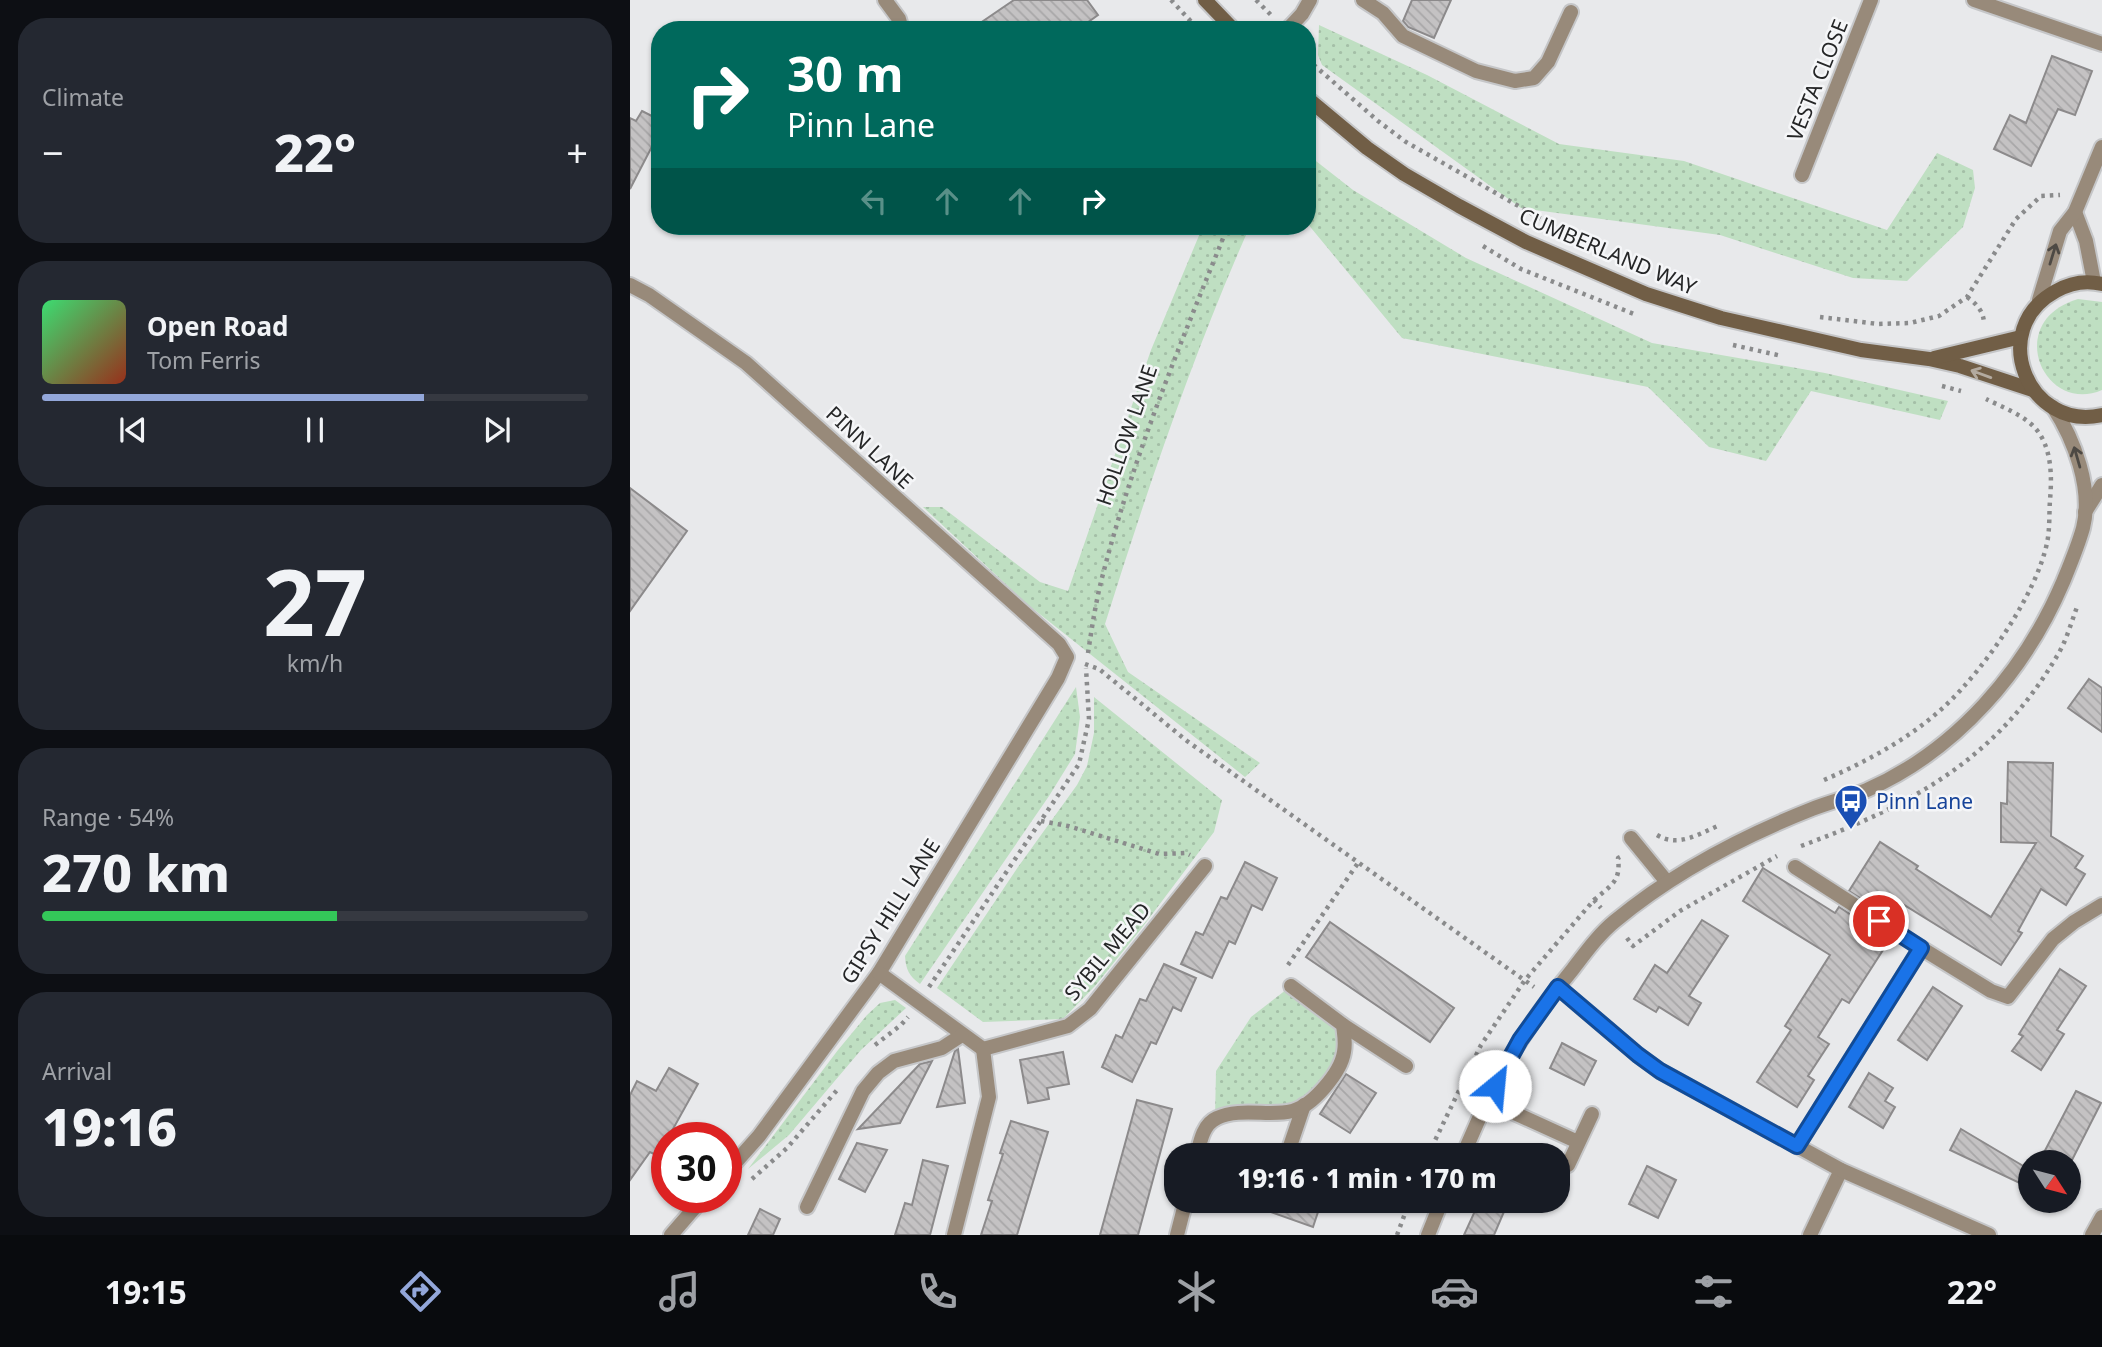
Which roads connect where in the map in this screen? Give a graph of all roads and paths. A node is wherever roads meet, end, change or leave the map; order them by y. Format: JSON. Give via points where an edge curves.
{"nodes":[{"id":1,"x":885,"y":0,"type":"edge"},
{"id":2,"x":1171,"y":0,"type":"edge"},
{"id":3,"x":1205,"y":0,"type":"edge"},
{"id":4,"x":1310,"y":0,"type":"edge"},
{"id":5,"x":1363,"y":0,"type":"edge"},
{"id":6,"x":1871,"y":0,"type":"edge"},
{"id":7,"x":1974,"y":0,"type":"edge"},
{"id":8,"x":1571,"y":12,"type":"dead end"},
{"id":9,"x":899,"y":21,"type":"edge"},
{"id":10,"x":1191,"y":21,"type":"edge"},
{"id":11,"x":1225,"y":21,"type":"edge"},
{"id":12,"x":1295,"y":21,"type":"edge"},
{"id":13,"x":2102,"y":44,"type":"edge"},
{"id":14,"x":1316,"y":67,"type":"edge"},
{"id":15,"x":1316,"y":105,"type":"edge"},
{"id":16,"x":2102,"y":147,"type":"edge"},
{"id":17,"x":1802,"y":175,"type":"dead end"},
{"id":18,"x":2067,"y":196,"type":"dead end"},
{"id":19,"x":2075,"y":212,"type":"junction"},
{"id":20,"x":1224,"y":235,"type":"edge"},
{"id":21,"x":1576,"y":239,"type":"dead end"},
{"id":22,"x":2098,"y":283,"type":"edge"},
{"id":23,"x":630,"y":285,"type":"edge"},
{"id":24,"x":2039,"y":300,"type":"junction"},
{"id":25,"x":1816,"y":316,"type":"dead end"},
{"id":26,"x":2021,"y":337,"type":"junction"},
{"id":27,"x":1929,"y":359,"type":"junction"},
{"id":28,"x":2033,"y":390,"type":"junction"},
{"id":29,"x":2053,"y":407,"type":"junction"},
{"id":30,"x":2098,"y":415,"type":"edge"},
{"id":31,"x":2048,"y":454,"type":"dead end"},
{"id":32,"x":2102,"y":485,"type":"edge"},
{"id":33,"x":2085,"y":512,"type":"junction"},
{"id":34,"x":2081,"y":595,"type":"dead end"},
{"id":35,"x":1067,"y":657,"type":"joint"},
{"id":36,"x":1086,"y":665,"type":"junction"},
{"id":37,"x":1812,"y":785,"type":"dead end"},
{"id":38,"x":1730,"y":820,"type":"dead end"},
{"id":39,"x":1041,"y":821,"type":"junction"},
{"id":40,"x":1635,"y":842,"type":"junction"},
{"id":41,"x":1801,"y":846,"type":"dead end"},
{"id":42,"x":1788,"y":851,"type":"dead end"},
{"id":43,"x":1358,"y":863,"type":"junction"},
{"id":44,"x":1205,"y":866,"type":"joint"},
{"id":45,"x":1795,"y":867,"type":"dead end"},
{"id":46,"x":1667,"y":882,"type":"junction"},
{"id":47,"x":1594,"y":900,"type":"junction"},
{"id":48,"x":2102,"y":905,"type":"edge"},
{"id":49,"x":1613,"y":922,"type":"junction"},
{"id":50,"x":1921,"y":948,"type":"junction"},
{"id":51,"x":879,"y":973,"type":"junction"},
{"id":52,"x":1525,"y":980,"type":"junction"},
{"id":53,"x":1291,"y":986,"type":"joint"},
{"id":54,"x":1558,"y":987,"type":"junction"},
{"id":55,"x":1549,"y":999,"type":"junction"},
{"id":56,"x":919,"y":1000,"type":"junction"},
{"id":57,"x":1343,"y":1025,"type":"junction"},
{"id":58,"x":962,"y":1035,"type":"junction"},
{"id":59,"x":983,"y":1049,"type":"junction"},
{"id":60,"x":869,"y":1052,"type":"dead end"},
{"id":61,"x":1406,"y":1066,"type":"dead end"},
{"id":62,"x":846,"y":1080,"type":"dead end"},
{"id":63,"x":1488,"y":1101,"type":"junction"},
{"id":64,"x":1304,"y":1105,"type":"junction"},
{"id":65,"x":1592,"y":1115,"type":"dead end"},
{"id":66,"x":1578,"y":1142,"type":"junction"},
{"id":67,"x":1200,"y":1143,"type":"edge"},
{"id":68,"x":1291,"y":1143,"type":"edge"},
{"id":69,"x":1434,"y":1143,"type":"edge"},
{"id":70,"x":1469,"y":1143,"type":"edge"},
{"id":71,"x":1797,"y":1146,"type":"junction"},
{"id":72,"x":742,"y":1155,"type":"edge"},
{"id":73,"x":1570,"y":1162,"type":"edge"},
{"id":74,"x":1841,"y":1170,"type":"junction"},
{"id":75,"x":747,"y":1183,"type":"dead end"},
{"id":76,"x":807,"y":1206,"type":"dead end"},
{"id":77,"x":690,"y":1213,"type":"edge"},
{"id":78,"x":1183,"y":1213,"type":"edge"},
{"id":79,"x":1405,"y":1213,"type":"edge"},
{"id":80,"x":1437,"y":1213,"type":"edge"},
{"id":81,"x":2102,"y":1217,"type":"edge"},
{"id":82,"x":671,"y":1235,"type":"edge"},
{"id":83,"x":954,"y":1235,"type":"edge"},
{"id":84,"x":1177,"y":1235,"type":"edge"},
{"id":85,"x":1397,"y":1235,"type":"edge"},
{"id":86,"x":1428,"y":1235,"type":"edge"},
{"id":87,"x":1810,"y":1235,"type":"edge"},
{"id":88,"x":1989,"y":1235,"type":"edge"},
{"id":89,"x":2092,"y":1235,"type":"edge"}],
"edges":[{"from":1,"to":9,"type":"street"},
{"from":2,"to":10,"type":"path"},
{"from":3,"to":11,"type":"main road"},
{"from":4,"to":12,"type":"street"},
{"from":5,"to":8,"type":"street","via":[[1383,13],[1403,36],[1476,71],[1515,81],[1534,78],[1548,62]]},
{"from":6,"to":17,"type":"street","name":"VESTA CLOSE"},
{"from":7,"to":13,"type":"street"},
{"from":14,"to":21,"type":"path","via":[[1406,142]]},
{"from":15,"to":27,"type":"main road","name":"CUMBERLAND WAY","via":[[1404,174],[1459,206],[1526,243],[1646,294],[1721,318],[1861,350]]},
{"from":16,"to":19,"type":"street"},
{"from":18,"to":25,"type":"path","via":[[2041,196],[2016,219],[1967,297],[1939,316],[1878,324]]},
{"from":19,"to":22,"type":"street"},
{"from":24,"to":19,"type":"street","one_way":true,"via":[[2060,231]]},
{"from":20,"to":36,"type":"path","name":"HOLLOW LANE","via":[[1138,460],[1102,575]]},
{"from":22,"to":24,"type":"main road","via":[[2065,286]]},
{"from":23,"to":35,"type":"street","name":"PINN LANE","via":[[746,363],[1059,644]]},
{"from":24,"to":26,"type":"main road","name":"CUMBERLAND WAY"},
{"from":26,"to":27,"type":"main road","name":"CUMBERLAND WAY"},
{"from":26,"to":28,"type":"main road","name":"CUMBERLAND WAY","via":[[2024,374]]},
{"from":28,"to":27,"type":"main road","name":"CUMBERLAND WAY","one_way":true},
{"from":28,"to":29,"type":"main road","name":"CUMBERLAND WAY"},
{"from":29,"to":30,"type":"main road","name":"CUMBERLAND WAY","via":[[2077,416]]},
{"from":33,"to":29,"type":"street","one_way":true,"via":[[2077,455]]},
{"from":31,"to":37,"type":"path","via":[[2052,479],[2047,543],[2036,576],[1998,642],[1948,703],[1922,726],[1856,766]]},
{"from":32,"to":33,"type":"street"},
{"from":33,"to":46,"type":"street","via":[[2072,561],[2048,616],[1996,692],[1944,742],[1868,789],[1732,844]]},
{"from":34,"to":41,"type":"path","via":[[2046,673],[2005,726],[1975,755],[1945,779],[1897,806]]},
{"from":35,"to":51,"type":"street","name":"GIPSY HILL LANE"},
{"from":36,"to":39,"type":"path","name":"HOLLOW LANE","via":[[1089,719],[1085,746],[1079,764]]},
{"from":36,"to":43,"type":"path","via":[[1099,670],[1187,741]]},
{"from":38,"to":40,"type":"path","via":[[1680,842],[1656,834]]},
{"from":39,"to":44,"type":"path","via":[[1159,854],[1186,853]]},
{"from":39,"to":56,"type":"path","name":"HOLLOW LANE"},
{"from":40,"to":46,"type":"street"},
{"from":40,"to":47,"type":"path","via":[[1618,858],[1616,881]]},
{"from":42,"to":49,"type":"path","via":[[1680,911],[1633,946]]},
{"from":43,"to":52,"type":"path"},
{"from":43,"to":53,"type":"path","via":[[1282,973]]},
{"from":44,"to":59,"type":"street","name":"SYBIL MEAD","via":[[1090,1009],[1068,1026]]},
{"from":45,"to":50,"type":"street"},
{"from":46,"to":49,"type":"street"},
{"from":47,"to":49,"type":"path"},
{"from":47,"to":52,"type":"path"},
{"from":48,"to":50,"type":"street","via":[[2053,939],[2008,998]]},
{"from":49,"to":54,"type":"street"},
{"from":50,"to":71,"type":"street"},
{"from":51,"to":56,"type":"street"},
{"from":51,"to":72,"type":"street","name":"GIPSY HILL LANE"},
{"from":52,"to":55,"type":"path"},
{"from":52,"to":69,"type":"path","via":[[1481,1045]]},
{"from":53,"to":57,"type":"street"},
{"from":54,"to":55,"type":"street"},
{"from":54,"to":71,"type":"street","via":[[1660,1071]]},
{"from":55,"to":63,"type":"street","via":[[1520,1040]]},
{"from":56,"to":58,"type":"street"},
{"from":56,"to":60,"type":"path","name":"HOLLOW LANE","via":[[901,1025]]},
{"from":57,"to":61,"type":"street"},
{"from":57,"to":64,"type":"street","via":[[1344,1055],[1330,1080]]},
{"from":58,"to":59,"type":"street"},
{"from":58,"to":76,"type":"street","via":[[942,1048],[894,1061],[878,1073],[863,1091]]},
{"from":59,"to":83,"type":"street","via":[[989,1097]]},
{"from":62,"to":75,"type":"path","via":[[812,1123]]},
{"from":63,"to":66,"type":"street"},
{"from":63,"to":70,"type":"street"},
{"from":64,"to":67,"type":"street","via":[[1292,1111],[1215,1118]]},
{"from":64,"to":68,"type":"street"},
{"from":65,"to":66,"type":"street"},
{"from":66,"to":73,"type":"street"},
{"from":71,"to":74,"type":"street"},
{"from":74,"to":87,"type":"street"},
{"from":74,"to":88,"type":"street"},
{"from":77,"to":82,"type":"street"},
{"from":78,"to":84,"type":"street"},
{"from":79,"to":85,"type":"path"},
{"from":80,"to":86,"type":"street"},
{"from":81,"to":89,"type":"street"}]}
